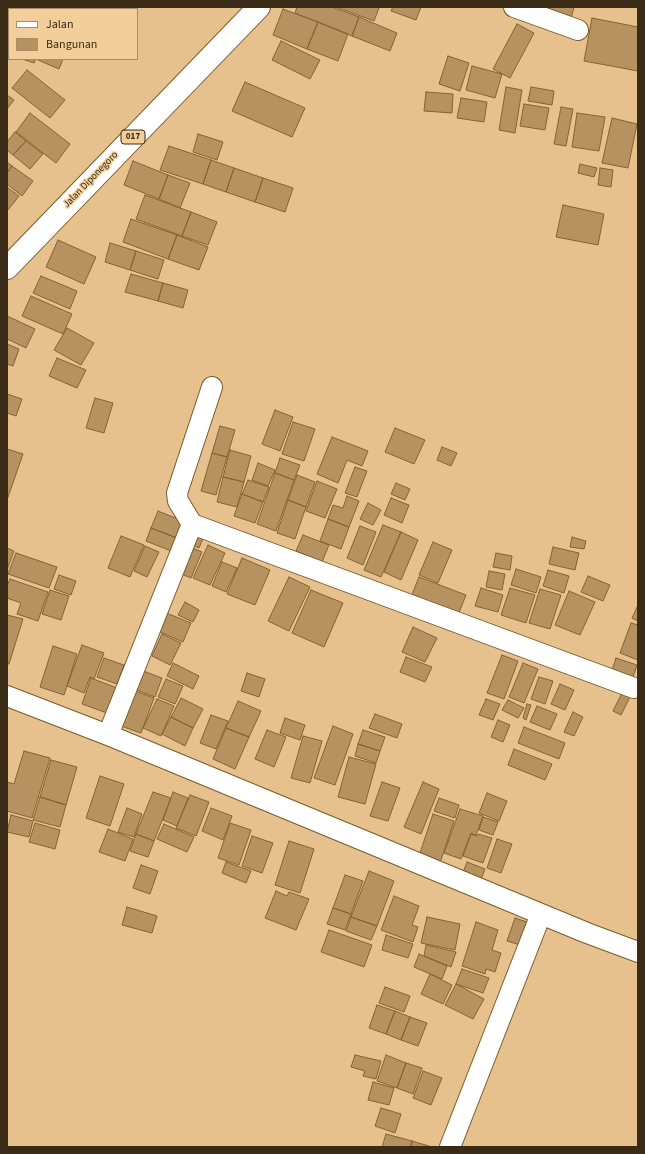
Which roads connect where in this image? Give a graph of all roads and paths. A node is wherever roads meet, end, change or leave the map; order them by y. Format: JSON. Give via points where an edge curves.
{"nodes":[{"id":1,"x":259,"y":7,"type":"edge"},
{"id":2,"x":514,"y":7,"type":"edge"},
{"id":3,"x":578,"y":30,"type":"dead end"},
{"id":4,"x":7,"y":268,"type":"edge"},
{"id":5,"x":212,"y":388,"type":"dead end"},
{"id":6,"x":192,"y":524,"type":"junction"},
{"id":7,"x":634,"y":688,"type":"dead end"},
{"id":8,"x":7,"y":696,"type":"edge"},
{"id":9,"x":108,"y":735,"type":"junction"},
{"id":10,"x":541,"y":914,"type":"junction"},
{"id":11,"x":638,"y":952,"type":"edge"},
{"id":12,"x":450,"y":1147,"type":"edge"}],
"edges":[{"from":1,"to":4,"type":"main road","name":"Jalan Diponegoro","number":"017"},
{"from":2,"to":3,"type":"street"},
{"from":5,"to":6,"type":"street","via":[[177,493],[178,501]]},
{"from":6,"to":7,"type":"street"},
{"from":6,"to":9,"type":"street"},
{"from":8,"to":9,"type":"street"},
{"from":9,"to":10,"type":"street"},
{"from":10,"to":11,"type":"street"},
{"from":10,"to":12,"type":"street"}]}
